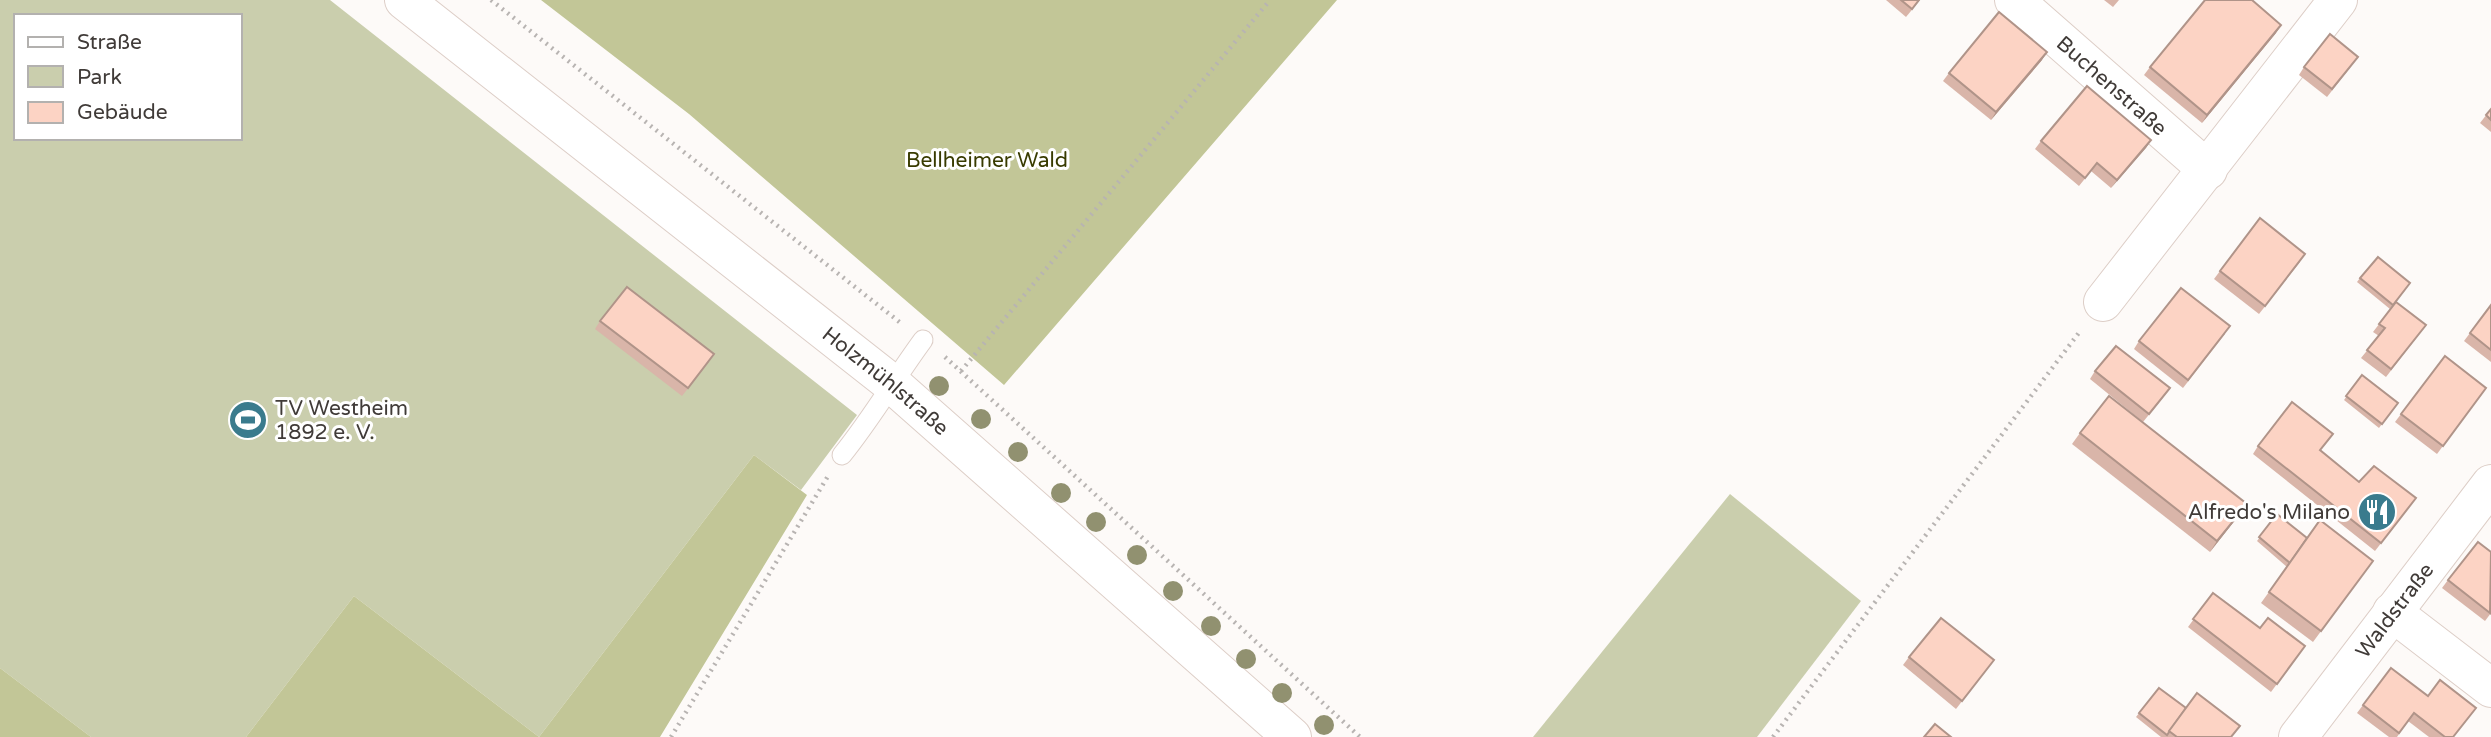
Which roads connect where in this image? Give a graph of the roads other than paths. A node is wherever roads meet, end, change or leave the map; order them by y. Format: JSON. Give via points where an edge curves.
{"nodes":[{"id":1,"x":404,"y":0,"type":"edge"},
{"id":2,"x":421,"y":0,"type":"edge"},
{"id":3,"x":2014,"y":0,"type":"edge"},
{"id":4,"x":2338,"y":0,"type":"edge"},
{"id":5,"x":462,"y":46,"type":"junction"},
{"id":6,"x":2208,"y":170,"type":"junction"},
{"id":7,"x":2103,"y":302,"type":"road end"},
{"id":8,"x":923,"y":340,"type":"dead end"},
{"id":9,"x":891,"y":383,"type":"junction"},
{"id":10,"x":842,"y":455,"type":"road end"},
{"id":11,"x":2491,"y":484,"type":"edge"},
{"id":12,"x":2392,"y":612,"type":"junction"},
{"id":13,"x":2491,"y":688,"type":"edge"},
{"id":14,"x":1292,"y":737,"type":"edge"},
{"id":15,"x":2298,"y":737,"type":"edge"}],
"edges":[{"from":1,"to":5,"type":"main road","name":"Holzmühlstraße"},
{"from":2,"to":5,"type":"main road","name":"Holzmühlstraße"},
{"from":3,"to":6,"type":"main road","name":"Buchenstraße"},
{"from":4,"to":6,"type":"main road"},
{"from":5,"to":9,"type":"main road","name":"Holzmühlstraße"},
{"from":6,"to":7,"type":"main road"},
{"from":8,"to":9,"type":"lane"},
{"from":9,"to":10,"type":"lane","via":[[873,416]]},
{"from":9,"to":14,"type":"main road","name":"Holzmühlstraße"},
{"from":11,"to":12,"type":"main road","name":"Waldstraße"},
{"from":12,"to":13,"type":"main road"},
{"from":12,"to":15,"type":"main road","name":"Waldstraße"}]}
